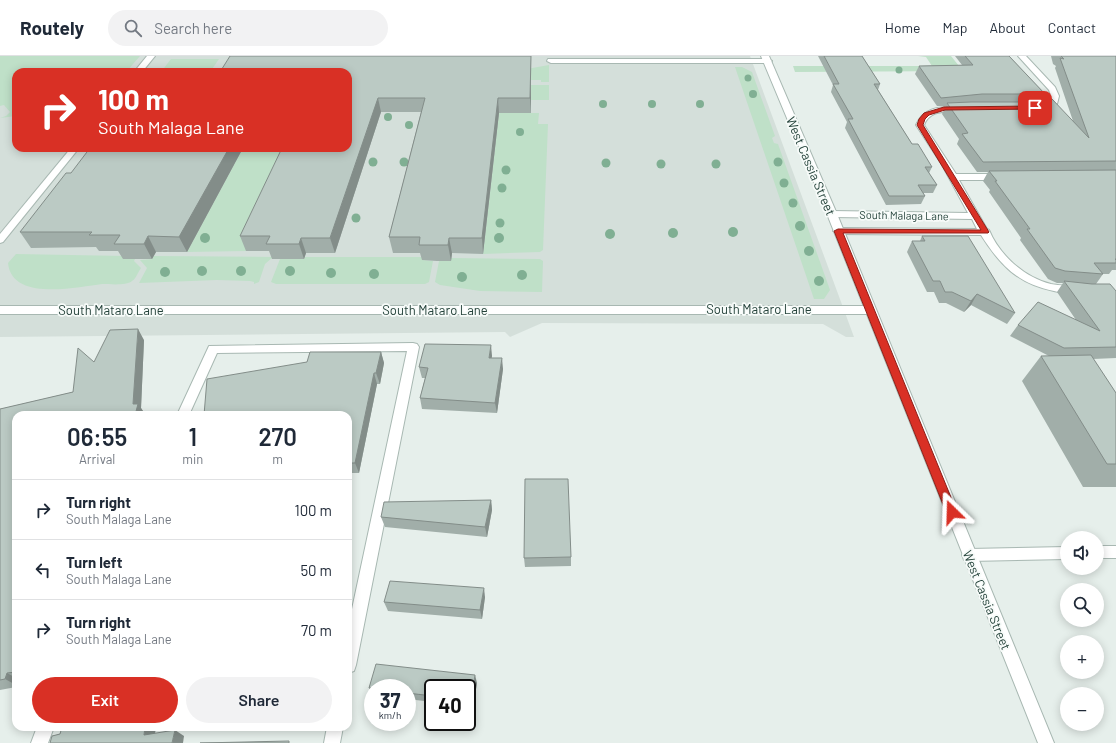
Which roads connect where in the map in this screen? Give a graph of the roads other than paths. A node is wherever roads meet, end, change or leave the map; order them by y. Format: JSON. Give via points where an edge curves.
{"nodes":[{"id":1,"x":151,"y":56,"type":"edge"},
{"id":2,"x":1022,"y":56,"type":"edge"},
{"id":3,"x":767,"y":59,"type":"edge"},
{"id":4,"x":551,"y":61,"type":"dead end"},
{"id":5,"x":141,"y":68,"type":"edge"},
{"id":6,"x":967,"y":108,"type":"edge"},
{"id":7,"x":1028,"y":108,"type":"edge"},
{"id":8,"x":72,"y":152,"type":"edge"},
{"id":9,"x":954,"y":177,"type":"junction"},
{"id":10,"x":1008,"y":177,"type":"edge"},
{"id":11,"x":832,"y":214,"type":"junction"},
{"id":12,"x":976,"y":216,"type":"junction"},
{"id":13,"x":838,"y":231,"type":"junction"},
{"id":14,"x":986,"y":232,"type":"junction"},
{"id":15,"x":0,"y":240,"type":"edge"},
{"id":16,"x":1086,"y":290,"type":"edge"},
{"id":17,"x":0,"y":310,"type":"edge"},
{"id":18,"x":870,"y":310,"type":"junction"},
{"id":19,"x":185,"y":411,"type":"edge"},
{"id":20,"x":1104,"y":552,"type":"edge"},
{"id":21,"x":1116,"y":552,"type":"edge"},
{"id":22,"x":1060,"y":553,"type":"edge"},
{"id":23,"x":969,"y":555,"type":"junction"},
{"id":24,"x":352,"y":645,"type":"edge"},
{"id":25,"x":44,"y":731,"type":"edge"},
{"id":26,"x":334,"y":731,"type":"edge"},
{"id":27,"x":39,"y":743,"type":"edge"},
{"id":28,"x":332,"y":743,"type":"edge"},
{"id":29,"x":1046,"y":743,"type":"edge"}],
"edges":[{"from":1,"to":5,"type":"street"},
{"from":2,"to":7,"type":"street","via":[[1052,89],[1055,96],[1054,102],[1046,106]]},
{"from":3,"to":4,"type":"street"},
{"from":3,"to":11,"type":"street","name":"West Cassia Street"},
{"from":6,"to":9,"type":"street","via":[[934,111],[926,114],[920,125]]},
{"from":8,"to":15,"type":"street"},
{"from":9,"to":10,"type":"street"},
{"from":9,"to":12,"type":"street"},
{"from":11,"to":12,"type":"street","name":"South Malaga Lane"},
{"from":11,"to":13,"type":"street","name":"West Cassia Street"},
{"from":12,"to":14,"type":"street"},
{"from":13,"to":14,"type":"street","name":"South Malaga Lane"},
{"from":13,"to":18,"type":"street","name":"West Cassia Street"},
{"from":14,"to":16,"type":"street","via":[[1004,260],[1018,273],[1052,287]]},
{"from":17,"to":18,"type":"street","name":"South Mataro Lane"},
{"from":18,"to":23,"type":"street","name":"West Cassia Street"},
{"from":19,"to":24,"type":"street","via":[[213,349],[413,348]]},
{"from":20,"to":21,"type":"street"},
{"from":22,"to":23,"type":"street"},
{"from":23,"to":29,"type":"street","name":"West Cassia Street"},
{"from":25,"to":27,"type":"street"},
{"from":26,"to":28,"type":"street"}]}
